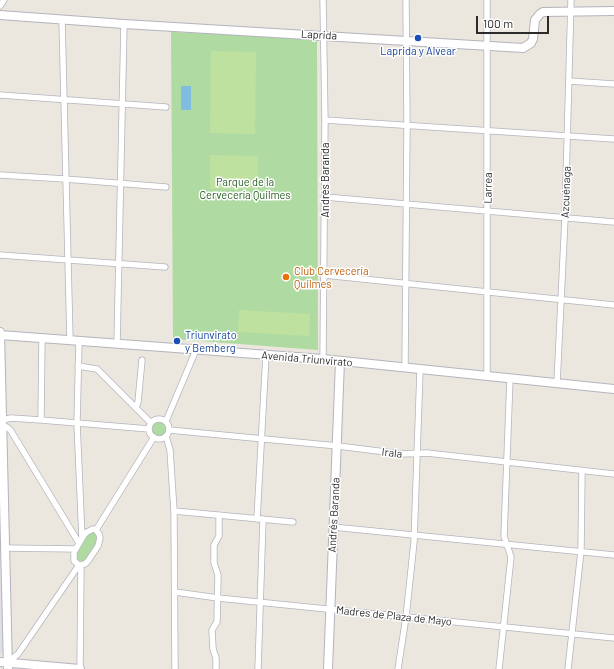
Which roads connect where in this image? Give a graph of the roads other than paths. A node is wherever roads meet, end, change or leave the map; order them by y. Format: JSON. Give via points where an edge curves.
{"nodes":[{"id":1,"x":4,"y":0,"type":"edge"},
{"id":2,"x":323,"y":0,"type":"edge"},
{"id":3,"x":406,"y":0,"type":"edge"},
{"id":4,"x":487,"y":0,"type":"edge"},
{"id":5,"x":571,"y":0,"type":"edge"},
{"id":6,"x":0,"y":6,"type":"edge"},
{"id":7,"x":614,"y":11,"type":"edge"},
{"id":8,"x":572,"y":12,"type":"junction"},
{"id":9,"x":0,"y":15,"type":"edge"},
{"id":10,"x":62,"y":20,"type":"junction"},
{"id":11,"x":124,"y":24,"type":"junction"},
{"id":12,"x":324,"y":35,"type":"junction"},
{"id":13,"x":406,"y":40,"type":"junction"},
{"id":14,"x":487,"y":45,"type":"junction"},
{"id":15,"x":569,"y":81,"type":"junction"},
{"id":16,"x":614,"y":84,"type":"edge"},
{"id":17,"x":0,"y":95,"type":"edge"},
{"id":18,"x":64,"y":101,"type":"junction"},
{"id":19,"x":122,"y":105,"type":"junction"},
{"id":20,"x":166,"y":107,"type":"dead end"},
{"id":21,"x":325,"y":120,"type":"junction"},
{"id":22,"x":407,"y":125,"type":"junction"},
{"id":23,"x":488,"y":130,"type":"junction"},
{"id":24,"x":567,"y":136,"type":"junction"},
{"id":25,"x":614,"y":139,"type":"edge"},
{"id":26,"x":0,"y":175,"type":"edge"},
{"id":27,"x":65,"y":179,"type":"junction"},
{"id":28,"x":120,"y":183,"type":"junction"},
{"id":29,"x":166,"y":187,"type":"dead end"},
{"id":30,"x":325,"y":197,"type":"junction"},
{"id":31,"x":406,"y":203,"type":"junction"},
{"id":32,"x":487,"y":211,"type":"junction"},
{"id":33,"x":565,"y":218,"type":"junction"},
{"id":34,"x":614,"y":222,"type":"edge"},
{"id":35,"x":0,"y":255,"type":"edge"},
{"id":36,"x":67,"y":260,"type":"junction"},
{"id":37,"x":119,"y":263,"type":"junction"},
{"id":38,"x":165,"y":267,"type":"dead end"},
{"id":39,"x":324,"y":275,"type":"junction"},
{"id":40,"x":405,"y":283,"type":"junction"},
{"id":41,"x":487,"y":292,"type":"junction"},
{"id":42,"x":561,"y":299,"type":"junction"},
{"id":43,"x":614,"y":305,"type":"edge"},
{"id":44,"x":0,"y":334,"type":"edge"},
{"id":45,"x":42,"y":339,"type":"junction"},
{"id":46,"x":70,"y":340,"type":"junction"},
{"id":47,"x":78,"y":341,"type":"junction"},
{"id":48,"x":117,"y":344,"type":"junction"},
{"id":49,"x":196,"y":350,"type":"junction"},
{"id":50,"x":266,"y":355,"type":"junction"},
{"id":51,"x":323,"y":359,"type":"junction"},
{"id":52,"x":142,"y":360,"type":"dead end"},
{"id":53,"x":340,"y":361,"type":"junction"},
{"id":54,"x":78,"y":366,"type":"junction"},
{"id":55,"x":404,"y":368,"type":"junction"},
{"id":56,"x":420,"y":370,"type":"junction"},
{"id":57,"x":487,"y":376,"type":"junction"},
{"id":58,"x":510,"y":378,"type":"junction"},
{"id":59,"x":557,"y":383,"type":"junction"},
{"id":60,"x":614,"y":389,"type":"edge"},
{"id":61,"x":136,"y":407,"type":"junction"},
{"id":62,"x":40,"y":420,"type":"junction"},
{"id":63,"x":166,"y":421,"type":"junction"},
{"id":64,"x":76,"y":423,"type":"junction"},
{"id":65,"x":152,"y":423,"type":"junction"},
{"id":66,"x":2,"y":424,"type":"junction"},
{"id":67,"x":150,"y":429,"type":"junction"},
{"id":68,"x":169,"y":430,"type":"junction"},
{"id":69,"x":166,"y":436,"type":"junction"},
{"id":70,"x":154,"y":437,"type":"junction"},
{"id":71,"x":263,"y":440,"type":"junction"},
{"id":72,"x":338,"y":446,"type":"junction"},
{"id":73,"x":418,"y":454,"type":"junction"},
{"id":74,"x":506,"y":462,"type":"junction"},
{"id":75,"x":582,"y":471,"type":"junction"},
{"id":76,"x":614,"y":474,"type":"edge"},
{"id":77,"x":174,"y":511,"type":"junction"},
{"id":78,"x":219,"y":515,"type":"junction"},
{"id":79,"x":260,"y":519,"type":"junction"},
{"id":80,"x":293,"y":522,"type":"dead end"},
{"id":81,"x":333,"y":527,"type":"junction"},
{"id":82,"x":96,"y":530,"type":"junction"},
{"id":83,"x":414,"y":535,"type":"junction"},
{"id":84,"x":81,"y":540,"type":"junction"},
{"id":85,"x":507,"y":544,"type":"junction"},
{"id":86,"x":5,"y":548,"type":"junction"},
{"id":87,"x":76,"y":549,"type":"junction"},
{"id":88,"x":581,"y":552,"type":"junction"},
{"id":89,"x":614,"y":555,"type":"edge"},
{"id":90,"x":80,"y":565,"type":"junction"},
{"id":91,"x":175,"y":592,"type":"junction"},
{"id":92,"x":218,"y":598,"type":"junction"},
{"id":93,"x":260,"y":602,"type":"junction"},
{"id":94,"x":330,"y":609,"type":"junction"},
{"id":95,"x":406,"y":617,"type":"junction"},
{"id":96,"x":504,"y":627,"type":"junction"},
{"id":97,"x":571,"y":634,"type":"junction"},
{"id":98,"x":614,"y":638,"type":"edge"},
{"id":99,"x":5,"y":664,"type":"edge"},
{"id":100,"x":80,"y":669,"type":"edge"},
{"id":101,"x":175,"y":669,"type":"edge"},
{"id":102,"x":216,"y":669,"type":"edge"},
{"id":103,"x":258,"y":669,"type":"edge"},
{"id":104,"x":328,"y":669,"type":"edge"},
{"id":105,"x":398,"y":669,"type":"edge"},
{"id":106,"x":499,"y":669,"type":"edge"},
{"id":107,"x":568,"y":669,"type":"edge"}],
"edges":[{"from":1,"to":6,"type":"street"},
{"from":2,"to":12,"type":"street","name":"Andrés Baranda"},
{"from":3,"to":13,"type":"street"},
{"from":4,"to":14,"type":"street","name":"Larrea"},
{"from":5,"to":8,"type":"street","name":"Azcuénaga"},
{"from":7,"to":8,"type":"street","name":"Laprida"},
{"from":8,"to":14,"type":"street","name":"Laprida","via":[[540,14],[535,20],[533,39],[526,47]]},
{"from":8,"to":15,"type":"street","name":"Azcuénaga"},
{"from":9,"to":10,"type":"street","name":"Laprida"},
{"from":10,"to":11,"type":"street","name":"Laprida"},
{"from":10,"to":18,"type":"street"},
{"from":11,"to":12,"type":"street","name":"Laprida"},
{"from":11,"to":19,"type":"street"},
{"from":12,"to":13,"type":"street","name":"Laprida"},
{"from":12,"to":21,"type":"street","name":"Andrés Baranda"},
{"from":13,"to":14,"type":"street","name":"Laprida"},
{"from":13,"to":22,"type":"street"},
{"from":14,"to":23,"type":"street","name":"Larrea"},
{"from":15,"to":16,"type":"street"},
{"from":15,"to":24,"type":"street","name":"Azcuénaga"},
{"from":17,"to":18,"type":"street"},
{"from":18,"to":19,"type":"street"},
{"from":18,"to":27,"type":"street"},
{"from":19,"to":20,"type":"street"},
{"from":19,"to":28,"type":"street"},
{"from":21,"to":22,"type":"street"},
{"from":21,"to":30,"type":"street","name":"Andrés Baranda"},
{"from":22,"to":23,"type":"street"},
{"from":22,"to":31,"type":"street"},
{"from":23,"to":24,"type":"street"},
{"from":23,"to":32,"type":"street","name":"Larrea"},
{"from":24,"to":25,"type":"street"},
{"from":24,"to":33,"type":"street","name":"Azcuénaga"},
{"from":26,"to":27,"type":"street"},
{"from":27,"to":28,"type":"street"},
{"from":27,"to":36,"type":"street"},
{"from":28,"to":29,"type":"street"},
{"from":28,"to":37,"type":"street"},
{"from":30,"to":31,"type":"street"},
{"from":30,"to":39,"type":"street","name":"Andrés Baranda"},
{"from":31,"to":32,"type":"street"},
{"from":31,"to":40,"type":"street"},
{"from":32,"to":33,"type":"street"},
{"from":32,"to":41,"type":"street","name":"Larrea"},
{"from":33,"to":34,"type":"street"},
{"from":33,"to":42,"type":"street","name":"Azcuénaga"},
{"from":35,"to":36,"type":"street"},
{"from":36,"to":37,"type":"street"},
{"from":36,"to":46,"type":"street"},
{"from":37,"to":38,"type":"street"},
{"from":37,"to":48,"type":"street"},
{"from":39,"to":40,"type":"street"},
{"from":39,"to":51,"type":"street","name":"Andrés Baranda"},
{"from":40,"to":41,"type":"street"},
{"from":40,"to":55,"type":"street"},
{"from":41,"to":42,"type":"street"},
{"from":41,"to":57,"type":"street","name":"Larrea"},
{"from":42,"to":43,"type":"street"},
{"from":42,"to":59,"type":"street","name":"Azcuénaga"},
{"from":44,"to":45,"type":"street","name":"Avenida Triunvirato"},
{"from":44,"to":66,"type":"street"},
{"from":45,"to":46,"type":"street","name":"Avenida Triunvirato"},
{"from":45,"to":62,"type":"street"},
{"from":46,"to":47,"type":"street","name":"Avenida Triunvirato"},
{"from":47,"to":48,"type":"street","name":"Avenida Triunvirato"},
{"from":47,"to":54,"type":"street"},
{"from":48,"to":49,"type":"street","name":"Avenida Triunvirato"},
{"from":49,"to":50,"type":"street","name":"Avenida Triunvirato"},
{"from":49,"to":63,"type":"street"},
{"from":50,"to":51,"type":"street","name":"Avenida Triunvirato"},
{"from":50,"to":71,"type":"street"},
{"from":51,"to":53,"type":"street","name":"Avenida Triunvirato"},
{"from":52,"to":61,"type":"street"},
{"from":53,"to":55,"type":"street","name":"Avenida Triunvirato"},
{"from":53,"to":72,"type":"street","name":"Andrés Baranda"},
{"from":54,"to":61,"type":"street","via":[[97,369]]},
{"from":54,"to":64,"type":"street"},
{"from":55,"to":56,"type":"street","name":"Avenida Triunvirato"},
{"from":56,"to":57,"type":"street","name":"Avenida Triunvirato"},
{"from":56,"to":73,"type":"street"},
{"from":57,"to":58,"type":"street","name":"Avenida Triunvirato"},
{"from":58,"to":59,"type":"street","name":"Avenida Triunvirato"},
{"from":58,"to":74,"type":"street"},
{"from":59,"to":60,"type":"street","name":"Avenida Triunvirato"},
{"from":61,"to":65,"type":"street"},
{"from":62,"to":64,"type":"street"},
{"from":62,"to":66,"type":"street","via":[[10,418]]},
{"from":63,"to":65,"type":"street","via":[[157,419]]},
{"from":63,"to":68,"type":"street"},
{"from":64,"to":67,"type":"street"},
{"from":64,"to":84,"type":"street"},
{"from":65,"to":67,"type":"street"},
{"from":66,"to":84,"type":"street","via":[[11,431]]},
{"from":66,"to":86,"type":"street"},
{"from":67,"to":70,"type":"street"},
{"from":68,"to":69,"type":"street"},
{"from":68,"to":71,"type":"street","name":"Irala"},
{"from":69,"to":70,"type":"street","via":[[160,439]]},
{"from":69,"to":77,"type":"street","via":[[170,450]]},
{"from":70,"to":82,"type":"street"},
{"from":71,"to":72,"type":"street","name":"Irala"},
{"from":71,"to":79,"type":"street"},
{"from":72,"to":73,"type":"street","name":"Irala"},
{"from":72,"to":81,"type":"street","name":"Andrés Baranda"},
{"from":73,"to":74,"type":"street","name":"Irala"},
{"from":73,"to":83,"type":"street"},
{"from":74,"to":75,"type":"street","name":"Irala"},
{"from":74,"to":85,"type":"street","via":[[504,536]]},
{"from":75,"to":76,"type":"street","name":"Irala"},
{"from":75,"to":88,"type":"street"},
{"from":77,"to":78,"type":"street"},
{"from":77,"to":91,"type":"street"},
{"from":78,"to":79,"type":"street"},
{"from":78,"to":92,"type":"street","via":[[219,536],[214,545]]},
{"from":79,"to":80,"type":"street"},
{"from":79,"to":93,"type":"street"},
{"from":81,"to":83,"type":"street"},
{"from":81,"to":94,"type":"street","name":"Andrés Baranda"},
{"from":82,"to":84,"type":"street","via":[[87,532]]},
{"from":82,"to":90,"type":"street","via":[[100,538],[98,546],[91,558]]},
{"from":83,"to":85,"type":"street"},
{"from":83,"to":95,"type":"street"},
{"from":84,"to":87,"type":"street"},
{"from":85,"to":88,"type":"street"},
{"from":85,"to":96,"type":"street","via":[[511,557]]},
{"from":86,"to":87,"type":"street"},
{"from":86,"to":99,"type":"street"},
{"from":87,"to":90,"type":"street","via":[[74,558]]},
{"from":88,"to":89,"type":"street"},
{"from":88,"to":97,"type":"street"},
{"from":90,"to":99,"type":"street","via":[[18,654]]},
{"from":90,"to":100,"type":"street"},
{"from":91,"to":92,"type":"street","name":"Madres de Plaza de Mayo"},
{"from":91,"to":101,"type":"street"},
{"from":92,"to":93,"type":"street","name":"Madres de Plaza de Mayo"},
{"from":92,"to":102,"type":"street","via":[[216,622],[212,630]]},
{"from":93,"to":94,"type":"street","name":"Madres de Plaza de Mayo"},
{"from":93,"to":103,"type":"street"},
{"from":94,"to":95,"type":"street","name":"Madres de Plaza de Mayo"},
{"from":94,"to":104,"type":"street","name":"Andrés Baranda"},
{"from":95,"to":96,"type":"street","name":"Madres de Plaza de Mayo"},
{"from":95,"to":105,"type":"street"},
{"from":96,"to":97,"type":"street","name":"Madres de Plaza de Mayo"},
{"from":96,"to":106,"type":"street"},
{"from":97,"to":98,"type":"street","name":"Madres de Plaza de Mayo"},
{"from":97,"to":107,"type":"street"},
{"from":99,"to":100,"type":"street"}]}
